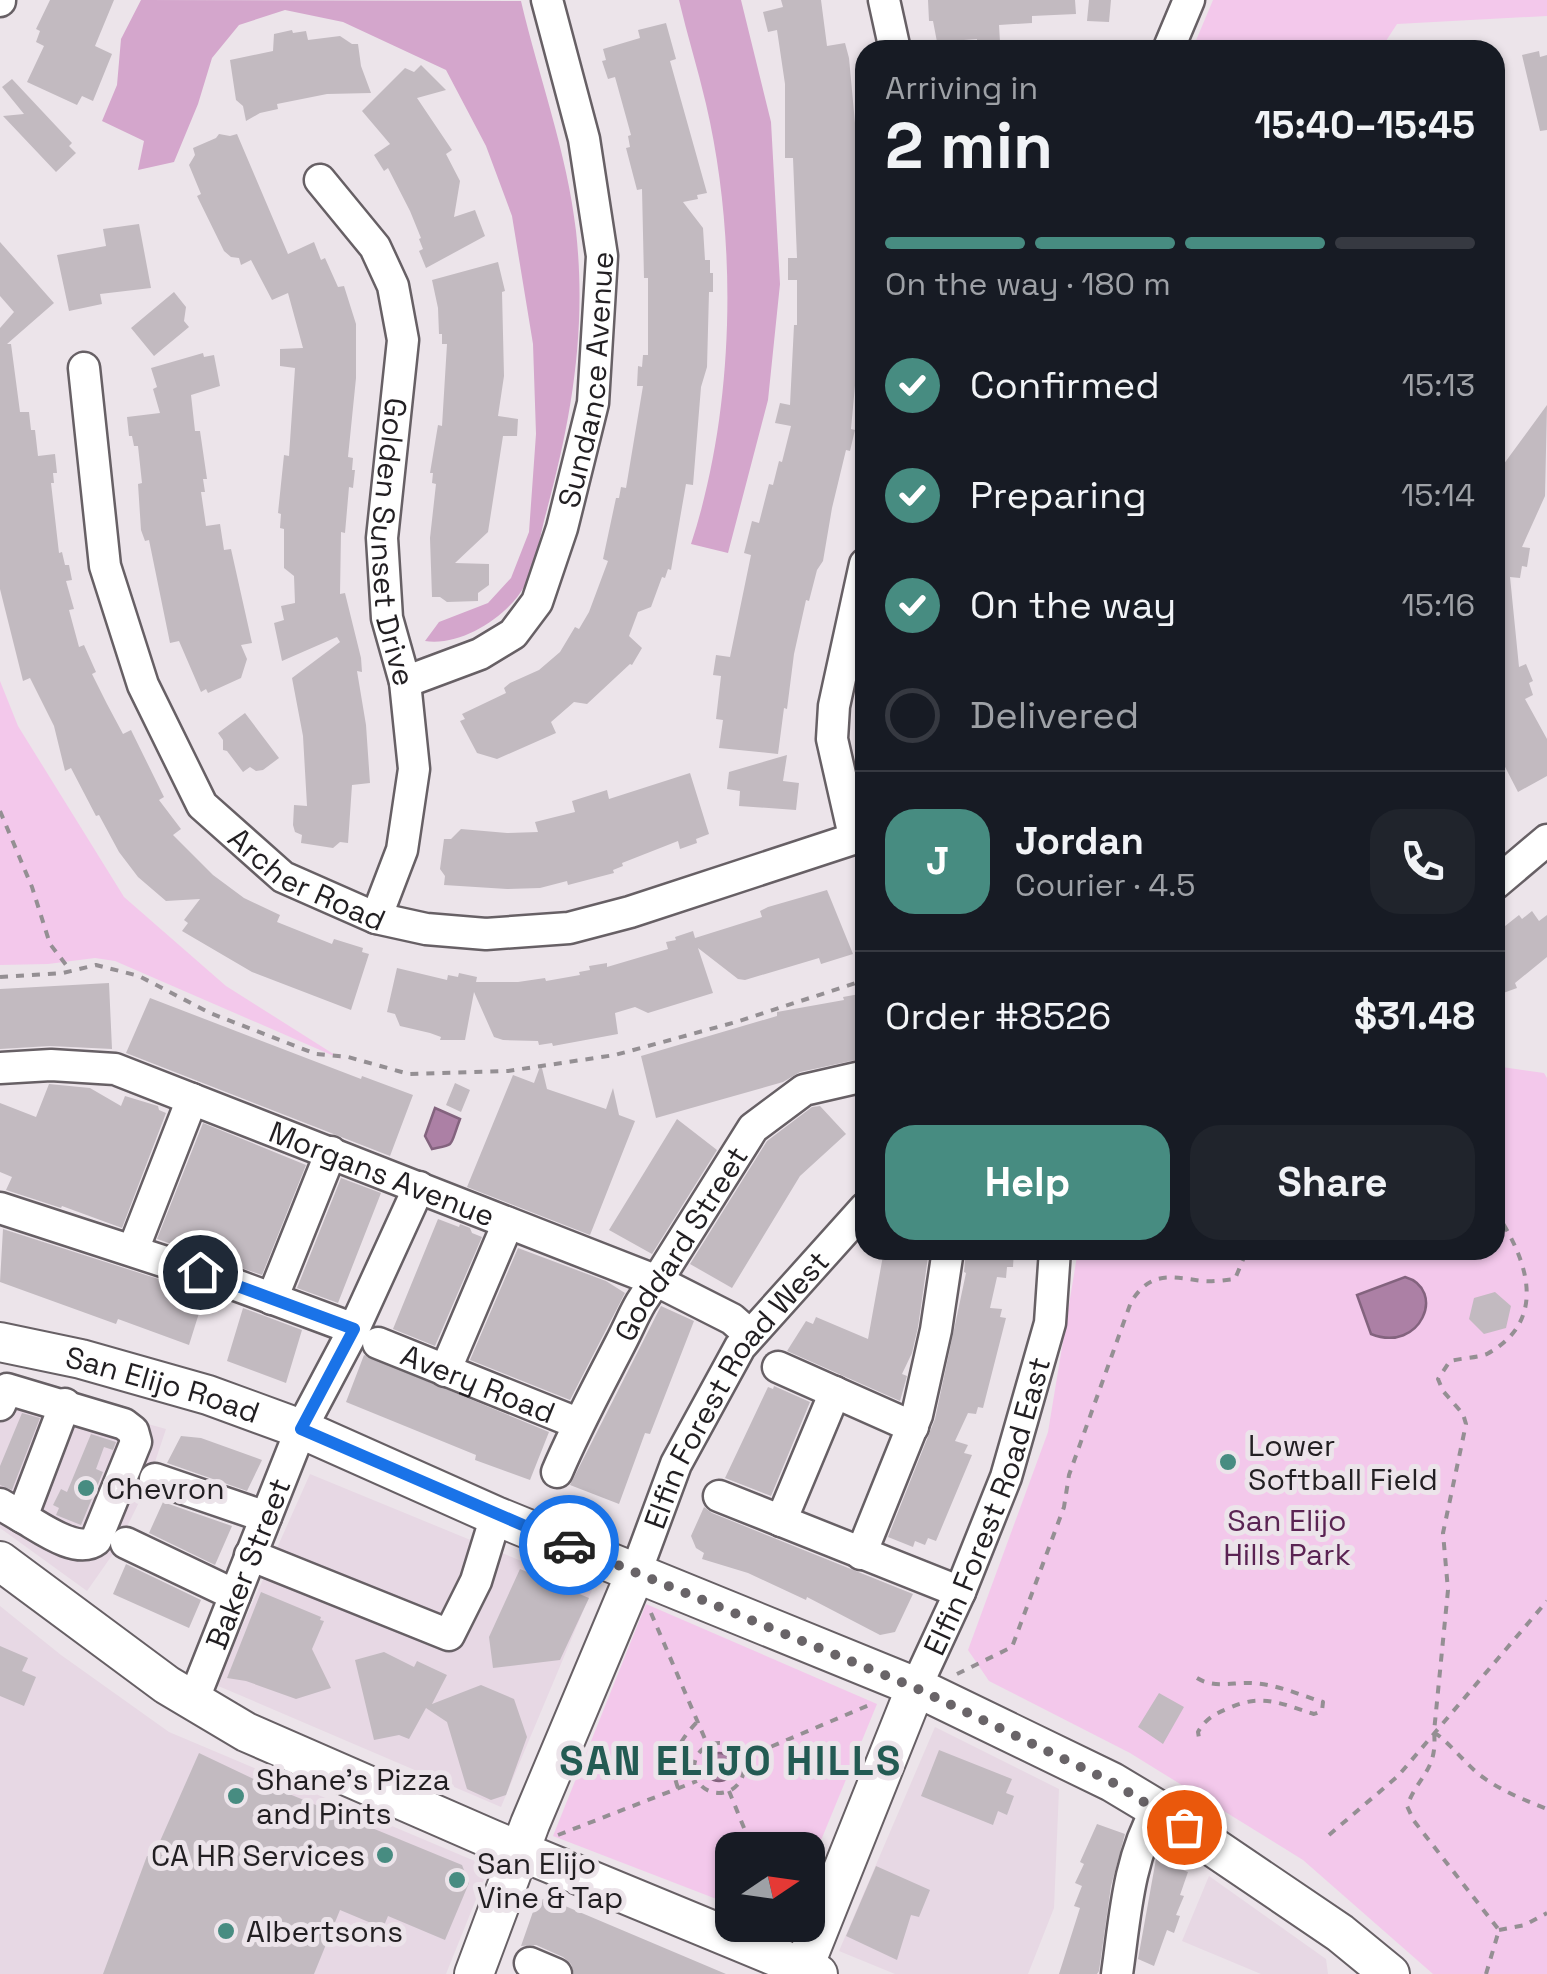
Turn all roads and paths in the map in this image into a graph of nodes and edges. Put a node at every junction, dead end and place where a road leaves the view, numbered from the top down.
1 (546, 0) edge
2 (884, 0) edge
3 (1188, 0) edge
4 (893, 40) edge
5 (1172, 40) edge
6 (320, 180) dead end
7 (84, 368) dead end
8 (855, 640) edge
9 (405, 682) junction
10 (0, 810) edge
11 (855, 819) edge
12 (855, 838) edge
13 (1547, 840) edge
14 (1505, 876) edge
15 (376, 918) junction
16 (71, 971) junction
17 (0, 977) edge
18 (855, 983) edge
19 (0, 1068) edge
20 (855, 1078) edge
21 (192, 1098) junction
22 (330, 1152) junction
23 (419, 1187) junction
24 (0, 1208) edge
25 (855, 1219) edge
26 (508, 1223) junction
27 (1505, 1228) edge
28 (134, 1250) junction
29 (946, 1260) edge
30 (1054, 1260) edge
31 (1242, 1260) edge
32 (1533, 1274) dead end
33 (658, 1281) junction
34 (272, 1299) junction
35 (1521, 1333) dead end
36 (749, 1334) junction
37 (366, 1336) junction
38 (10, 1344) edge
39 (778, 1368) dead end
40 (446, 1370) junction
41 (835, 1392) junction
42 (3, 1397) edge
43 (65, 1404) junction
44 (577, 1423) junction
45 (912, 1427) junction
46 (301, 1429) junction
47 (558, 1472) dead end
48 (155, 1479) dead end
49 (718, 1496) dead end
50 (11, 1510) edge
51 (496, 1516) junction
52 (266, 1517) junction
53 (781, 1522) junction
54 (126, 1543) dead end
55 (250, 1554) junction
56 (861, 1554) junction
57 (0, 1561) edge
58 (642, 1588) junction
59 (960, 1592) junction
60 (234, 1595) junction
61 (1547, 1601) edge
62 (957, 1674) dead end
63 (1197, 1678) dead end
64 (916, 1688) junction
65 (193, 1701) junction
66 (878, 1701) dead end
67 (698, 1722) junction
68 (1434, 1732) junction
69 (1200, 1744) dead end
70 (708, 1746) junction
71 (742, 1759) junction
72 (697, 1780) junction
73 (678, 1788) junction
74 (729, 1791) junction
75 (1157, 1809) junction
76 (1547, 1809) edge
77 (746, 1832) edge
78 (1328, 1835) dead end
79 (554, 1837) dead end
80 (519, 1851) junction
81 (1547, 1913) edge
82 (1499, 1930) junction
83 (807, 1972) edge
84 (474, 1974) edge
85 (1117, 1974) edge
86 (1390, 1974) edge
87 (1486, 1974) edge

1 - 9 street, Sundance Avenue
2 - 4 street
3 - 5 street
6 - 9 street, Golden Sunset Drive
7 - 15 street, Archer Road
8 - 11 street
9 - 15 street, Golden Sunset Drive
10 - 16 path
12 - 15 street, Archer Road
13 - 14 street
16 - 17 path
16 - 18 path
19 - 21 street, Morgans Avenue
20 - 33 street, Goddard Street
21 - 22 street, Morgans Avenue
21 - 28 street
22 - 23 street, Morgans Avenue
22 - 34 street
23 - 26 street, Morgans Avenue
23 - 37 street, Baker Street
24 - 28 street, Avery Road
25 - 36 street, Elfin Forest Road West
26 - 33 street, Morgans Avenue
26 - 40 street
27 - 32 path
28 - 34 street, Avery Road
29 - 45 street
30 - 59 street, Elfin Forest Road East
31 - 62 path
33 - 36 street, Morgans Avenue
33 - 44 street, Goddard Street
34 - 37 street, Avery Road
35 - 68 path
36 - 58 street, Elfin Forest Road West
37 - 40 street, Avery Road
37 - 46 street, Baker Street
38 - 42 street
38 - 46 main road, San Elijo Road
39 - 41 street
40 - 44 street, Avery Road
41 - 45 street
41 - 53 street
42 - 43 street
43 - 50 street
43 - 50 street
44 - 47 street, Goddard Street
45 - 56 street
46 - 51 main road, San Elijo Road
46 - 52 street, Baker Street
48 - 52 street
49 - 53 street
51 - 55 street
51 - 58 main road, San Elijo Road
52 - 55 street, Baker Street
53 - 56 street
54 - 60 street
55 - 60 street, Baker Street
56 - 59 street
57 - 65 main road
58 - 64 main road, San Elijo Road
58 - 67 path
58 - 80 main road, Elfin Forest Road West
59 - 64 street, Elfin Forest Road East
60 - 65 street, Baker Street
61 - 68 path
63 - 69 path
64 - 75 main road, San Elijo Road
64 - 83 main road, Elfin Forest Road East
65 - 80 main road
66 - 71 path
67 - 70 path
67 - 73 path
68 - 76 path
68 - 78 path
68 - 82 path
70 - 71 path
70 - 72 path
71 - 74 path
72 - 73 path
72 - 74 path
73 - 79 path
74 - 77 path
75 - 85 street
75 - 86 main road, San Elijo Road
80 - 83 main road
80 - 84 main road, Elfin Forest Road West
81 - 82 path
82 - 87 path

